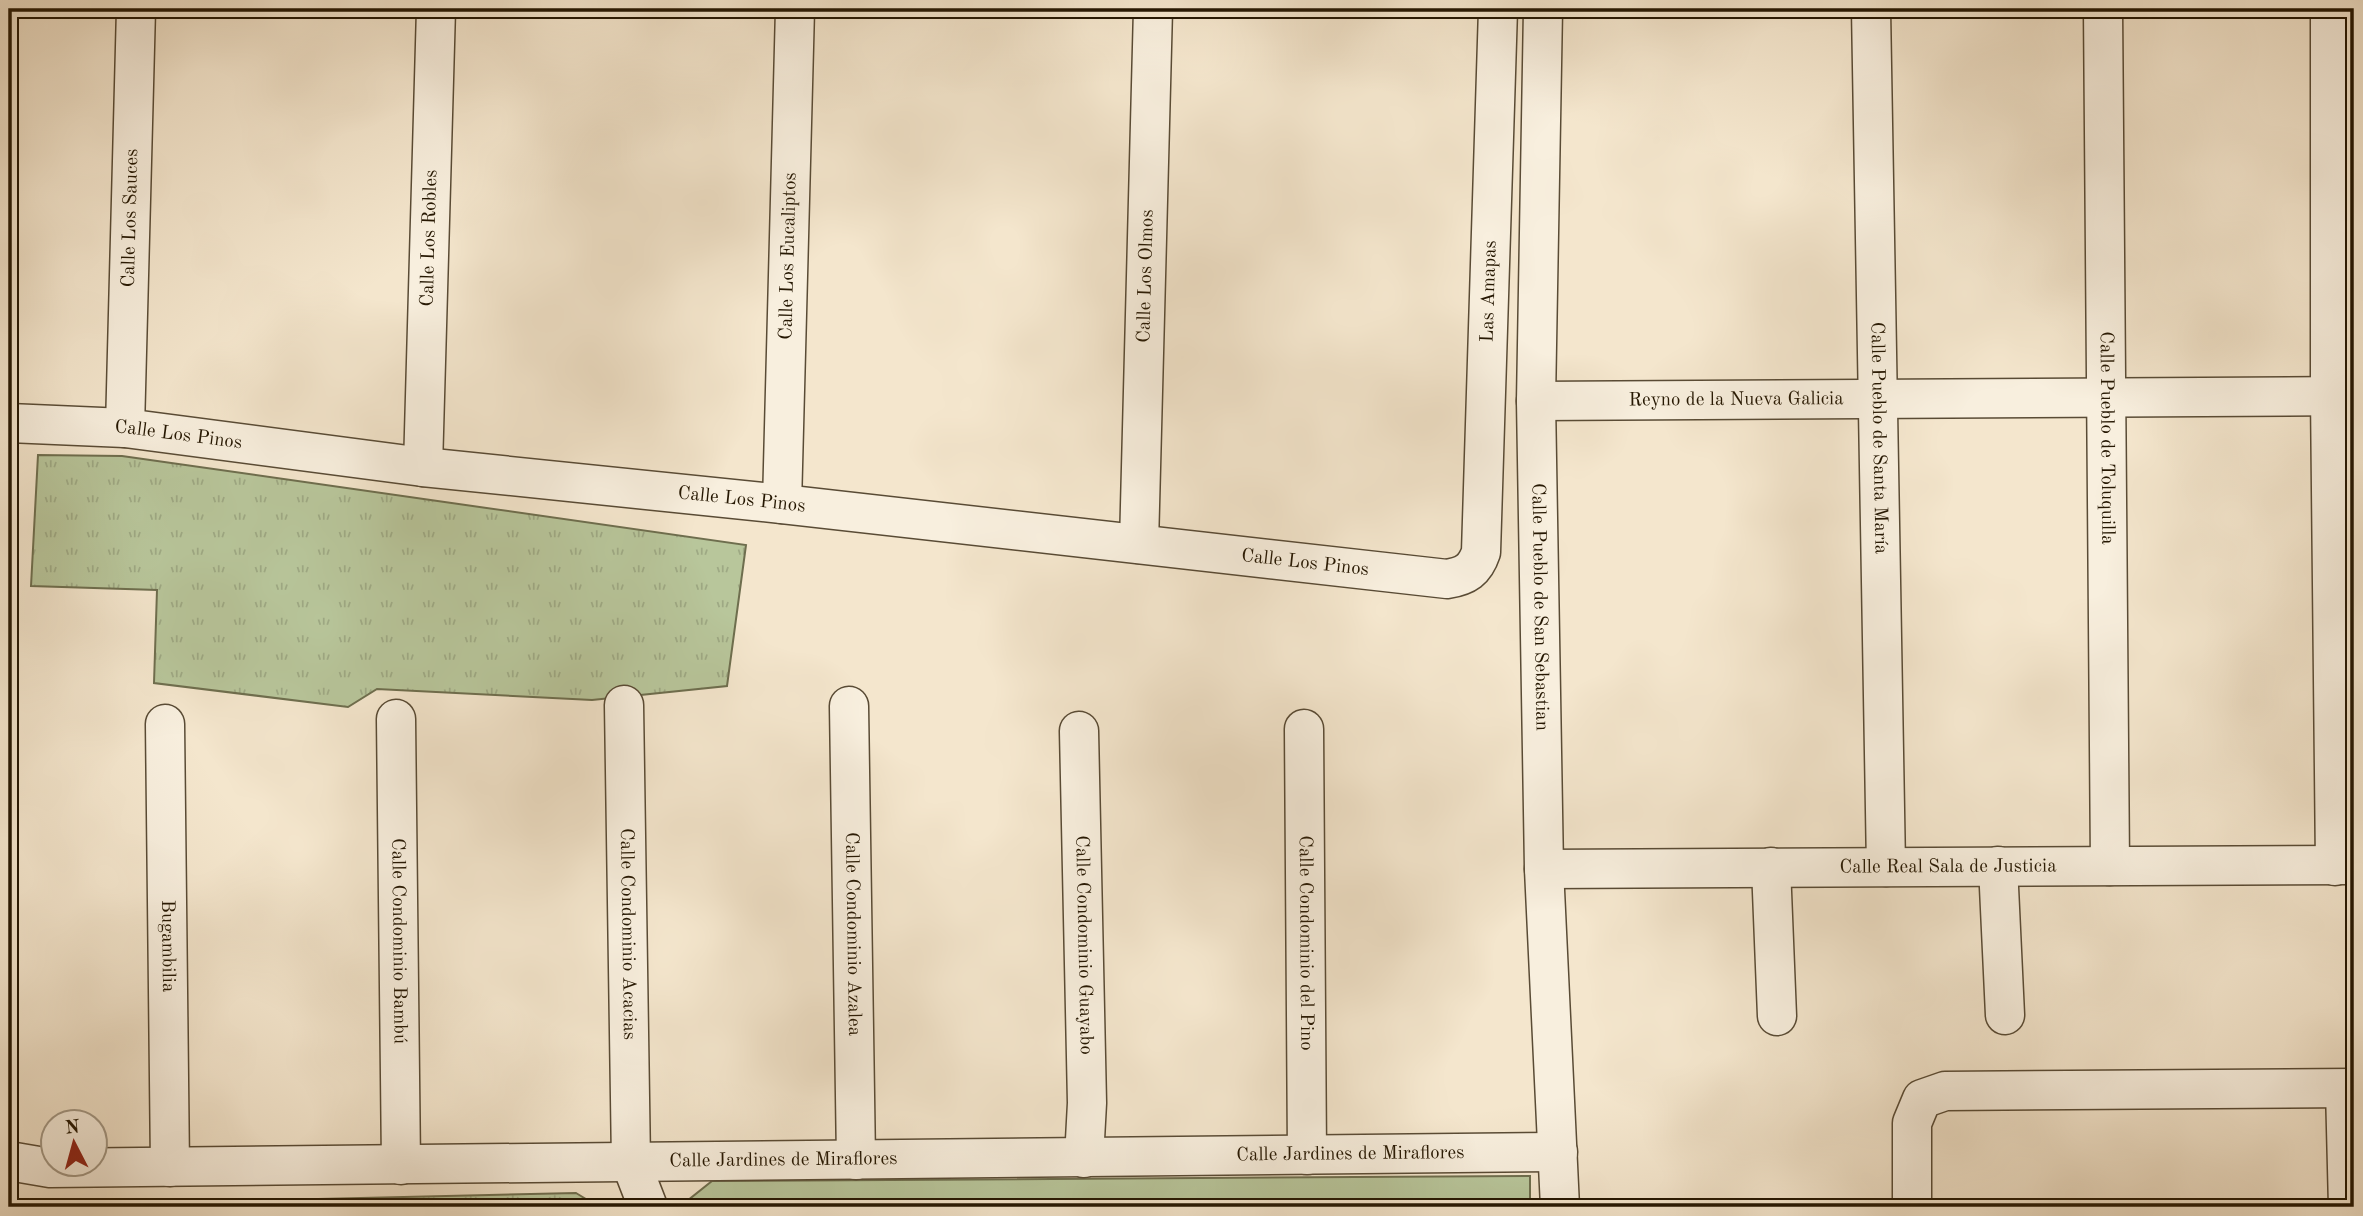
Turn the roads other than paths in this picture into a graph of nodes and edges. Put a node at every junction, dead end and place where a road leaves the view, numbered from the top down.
1 (135, 9) edge
2 (436, 9) edge
3 (795, 9) edge
4 (1153, 9) edge
5 (1498, 9) edge
6 (1544, 9) edge
7 (1871, 9) edge
8 (2103, 9) edge
9 (2330, 9) edge
10 (2342, 395) edge
11 (2106, 397) junction
12 (1878, 398) junction
13 (1536, 401) junction
14 (9, 423) edge
15 (125, 428) junction
16 (424, 467) junction
17 (782, 504) junction
18 (1139, 544) junction
19 (1471, 571) joint
20 (624, 705) dead end
21 (849, 706) dead end
22 (396, 719) dead end
23 (165, 724) dead end
24 (1304, 729) dead end
25 (1079, 731) dead end
26 (1998, 866) junction
27 (2110, 866) junction
28 (2345, 866) edge
29 (1771, 867) junction
30 (1886, 867) junction
31 (1544, 869) junction
32 (2004, 1015) dead end
33 (1777, 1016) dead end
34 (2350, 1088) edge
35 (1558, 1152) junction
36 (1307, 1155) junction
37 (1084, 1158) junction
38 (856, 1160) junction
39 (9, 1161) edge
40 (631, 1163) junction
41 (401, 1165) junction
42 (170, 1167) junction
43 (648, 1207) edge
44 (1560, 1207) edge
45 (1912, 1207) edge
46 (2348, 1207) edge

1 - 15 street, Calle Los Sauces
2 - 16 street, Calle Los Robles
3 - 17 street, Calle Los Eucaliptos
4 - 18 street, Calle Los Olmos
5 - 19 street, Las Amapas
6 - 13 street, Calle Pueblo de San Sebastian
7 - 12 street, Calle Pueblo de Santa María
8 - 11 street, Calle Pueblo de Toluquilla
9 - 10 street
10 - 11 street, Reyno de la Nueva Galicia
10 - 28 street
11 - 12 street, Reyno de la Nueva Galicia
11 - 27 street, Calle Pueblo de Toluquilla
12 - 13 street, Reyno de la Nueva Galicia
12 - 30 street, Calle Pueblo de Santa María
13 - 31 street, Calle Pueblo de San Sebastian
14 - 15 street, Calle Los Pinos
15 - 16 street, Calle Los Pinos
16 - 17 street, Calle Los Pinos
17 - 18 street, Calle Los Pinos
18 - 19 street, Calle Los Pinos
20 - 40 street, Calle Condominio Acacias
21 - 38 street, Calle Condominio Azalea
22 - 41 street, Calle Condominio Bambú
23 - 42 street, Bugambilia
24 - 36 street, Calle Condominio del Pino
25 - 37 street, Calle Condominio Guayabo
26 - 27 street, Calle Real Sala de Justicia
26 - 30 street, Calle Real Sala de Justicia
26 - 32 street
27 - 28 street, Calle Real Sala de Justicia
29 - 30 street, Calle Real Sala de Justicia
29 - 31 street, Calle Real Sala de Justicia
29 - 33 street
31 - 35 street, Calle Pueblo de San Sebastian
34 - 45 street
34 - 46 street
35 - 36 street, Calle Jardines de Miraflores
35 - 44 street, Calle Pueblo de San Sebastian
36 - 37 street, Calle Jardines de Miraflores
37 - 38 street, Calle Jardines de Miraflores
38 - 40 street, Calle Jardines de Miraflores
39 - 42 street, Calle Jardines de Miraflores
40 - 41 street, Calle Jardines de Miraflores
40 - 43 street
41 - 42 street, Calle Jardines de Miraflores

